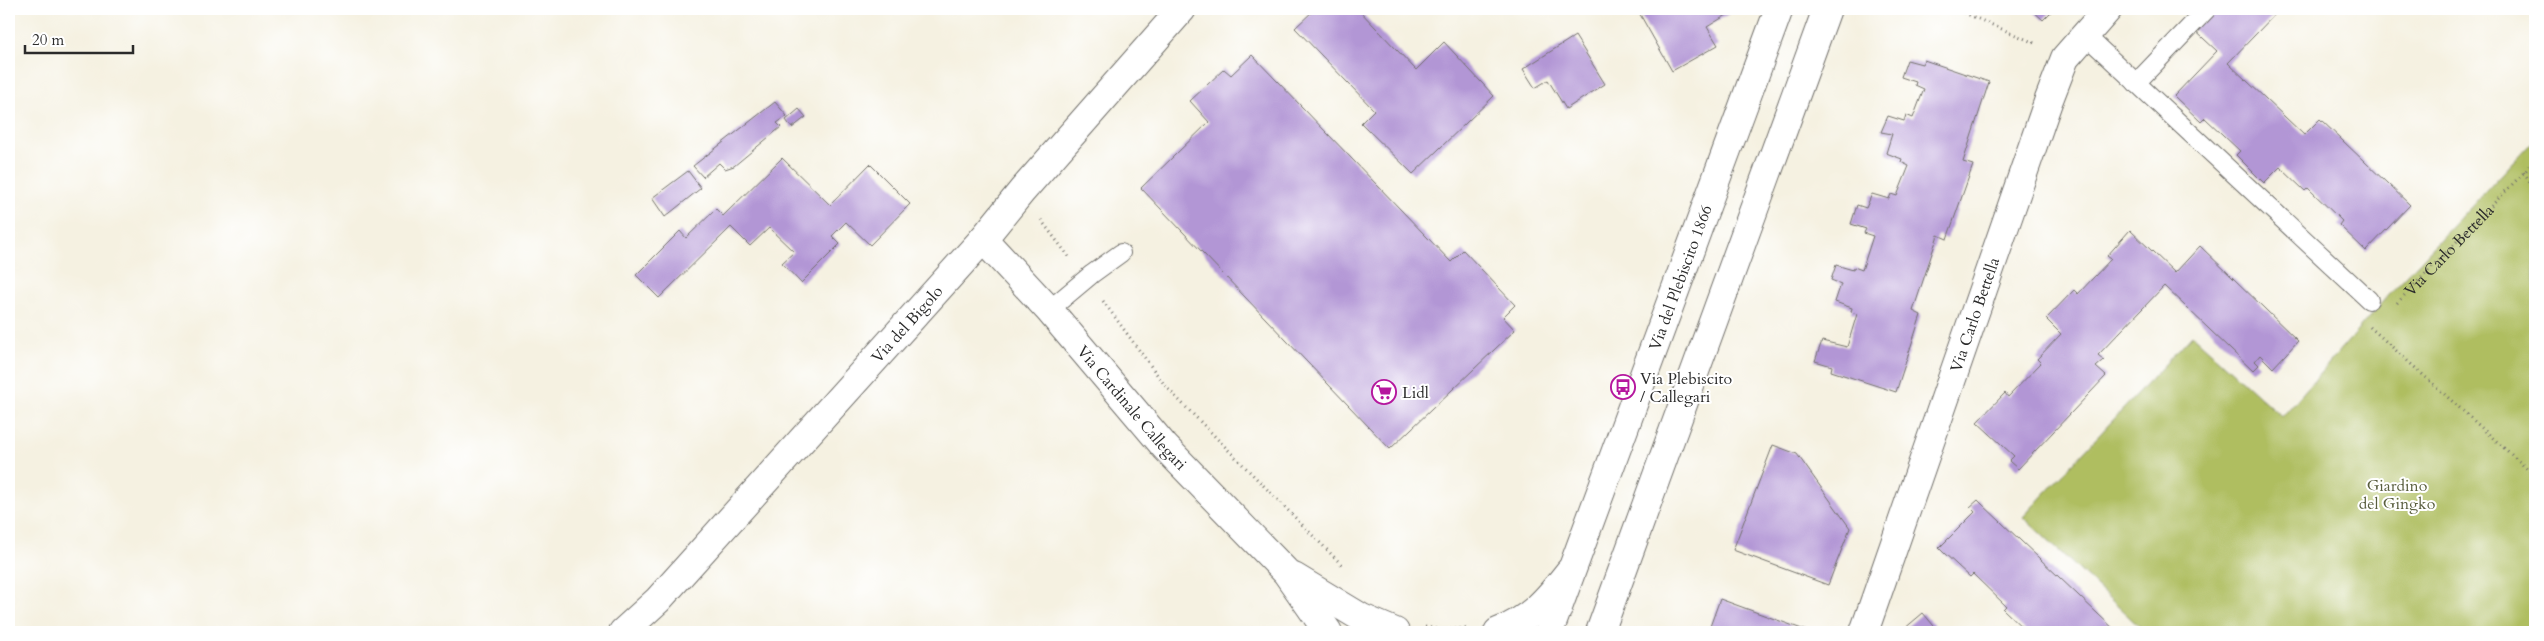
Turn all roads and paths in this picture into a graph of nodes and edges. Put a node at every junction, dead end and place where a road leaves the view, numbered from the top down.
1 (1182, 9) edge
2 (1779, 9) edge
3 (1827, 9) edge
4 (1955, 9) edge
5 (2108, 9) edge
6 (2206, 9) edge
7 (2084, 34) junction
8 (2065, 58) junction
9 (2136, 84) junction
10 (2535, 160) edge
11 (2524, 172) junction
12 (2535, 190) edge
13 (983, 239) junction
14 (1122, 254) dead end
15 (1102, 300) dead end
16 (2369, 300) dead end
17 (2392, 307) dead end
18 (1049, 310) junction
19 (2378, 321) dead end
20 (2372, 328) dead end
21 (1572, 569) junction
22 (1348, 571) dead end
23 (1286, 572) junction
24 (2535, 622) edge
25 (1369, 625) edge
26 (1472, 626) dead end
27 (1407, 629) edge
28 (624, 632) edge
29 (1328, 632) edge
30 (1498, 632) edge
31 (1549, 632) edge
32 (1600, 632) edge
33 (1864, 632) edge
34 (2525, 632) edge

1 - 13 street, Via del Bigolo
2 - 21 street, Via del Plebiscito 1866
3 - 32 street
4 - 8 path
5 - 7 street, Via Carlo Bettella
6 - 9 lane
7 - 8 street, Via Carlo Bettella
7 - 9 lane
8 - 33 street, Via Carlo Bettella
9 - 16 lane
10 - 11 path, Via Carlo Bettella
11 - 12 path
11 - 17 path, Via Carlo Bettella
13 - 18 street, Via Cardinale Callegari
13 - 28 street, Via del Bigolo
14 - 18 lane
15 - 22 path
18 - 23 street, Via Cardinale Callegari
19 - 20 path
21 - 30 street
21 - 31 street, Via del Plebiscito 1866
23 - 25 street, Via Cardinale Callegari
23 - 29 street, Via Cardinale Callegari
24 - 34 path
25 - 27 street, Via Cardinale Callegari
26 - 27 path

